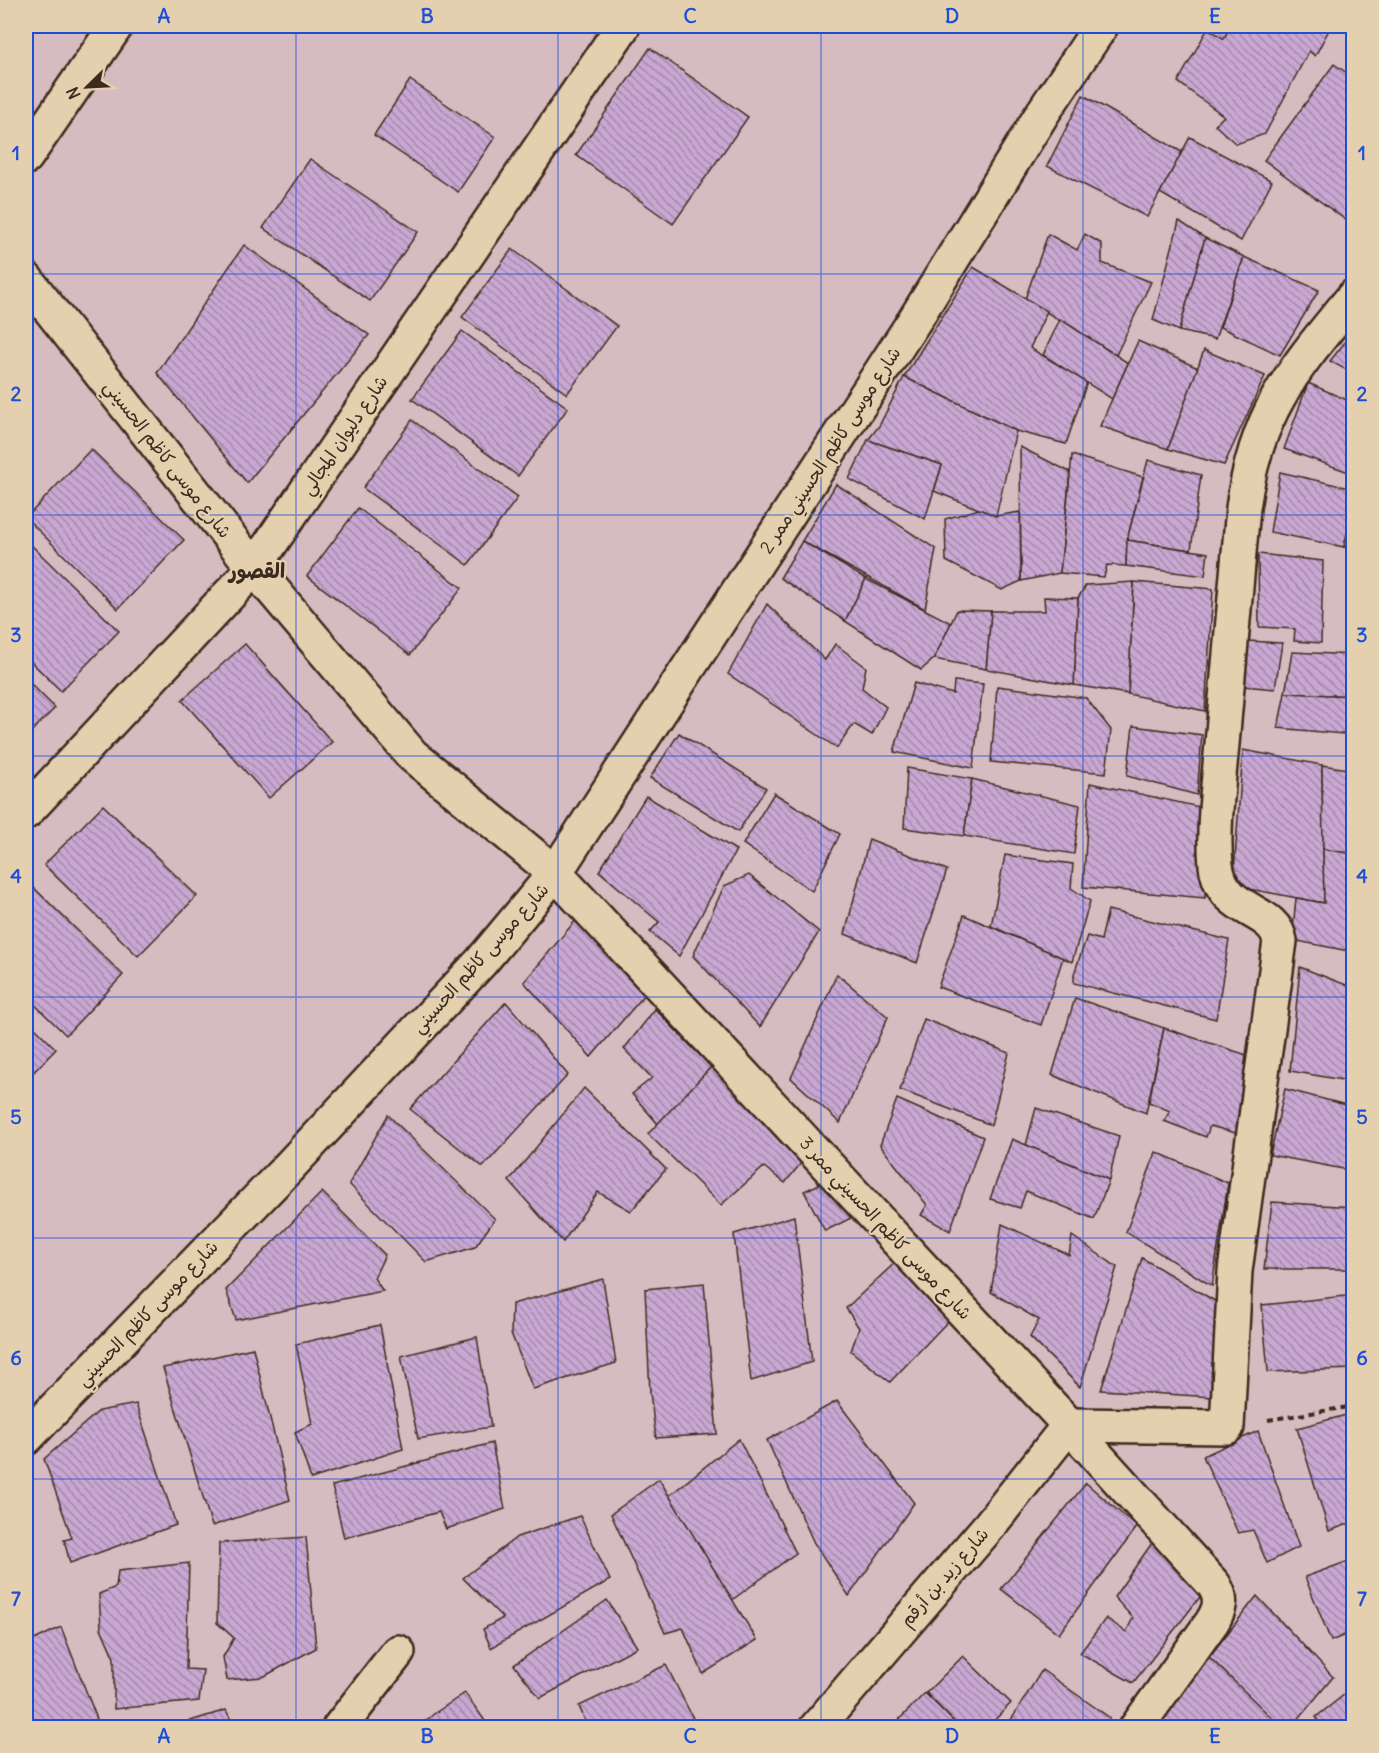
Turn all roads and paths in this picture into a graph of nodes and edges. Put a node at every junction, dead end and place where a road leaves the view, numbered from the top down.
1 (116, 26) edge
2 (623, 26) edge
3 (1101, 26) edge
4 (26, 157) edge
5 (26, 279) edge
6 (1353, 296) edge
7 (254, 568) junction
8 (26, 812) edge
9 (555, 873) junction
10 (1353, 1406) edge
11 (1069, 1425) junction
12 (1227, 1427) junction
13 (26, 1438) edge
14 (398, 1652) dead end
15 (339, 1728) edge
16 (816, 1728) edge
17 (1136, 1728) edge

1 - 4 street
2 - 7 street, شارع دليوان المجالي
3 - 9 street, شارع موسى كاظم الحسيني ممر 2
5 - 7 street, شارع موسى كاظم الحسيني
6 - 12 street
7 - 8 street, شارع دليوان المجالي
7 - 9 street, شارع موسى كاظم الحسيني
9 - 11 street, شارع موسى كاظم الحسيني ممر 3
9 - 13 street, شارع موسى كاظم الحسيني
10 - 12 path
11 - 12 street
11 - 16 street, شارع زيد بن أرقم
11 - 17 street, شارع موسى كاظم الحسيني ممر 3
14 - 15 street

